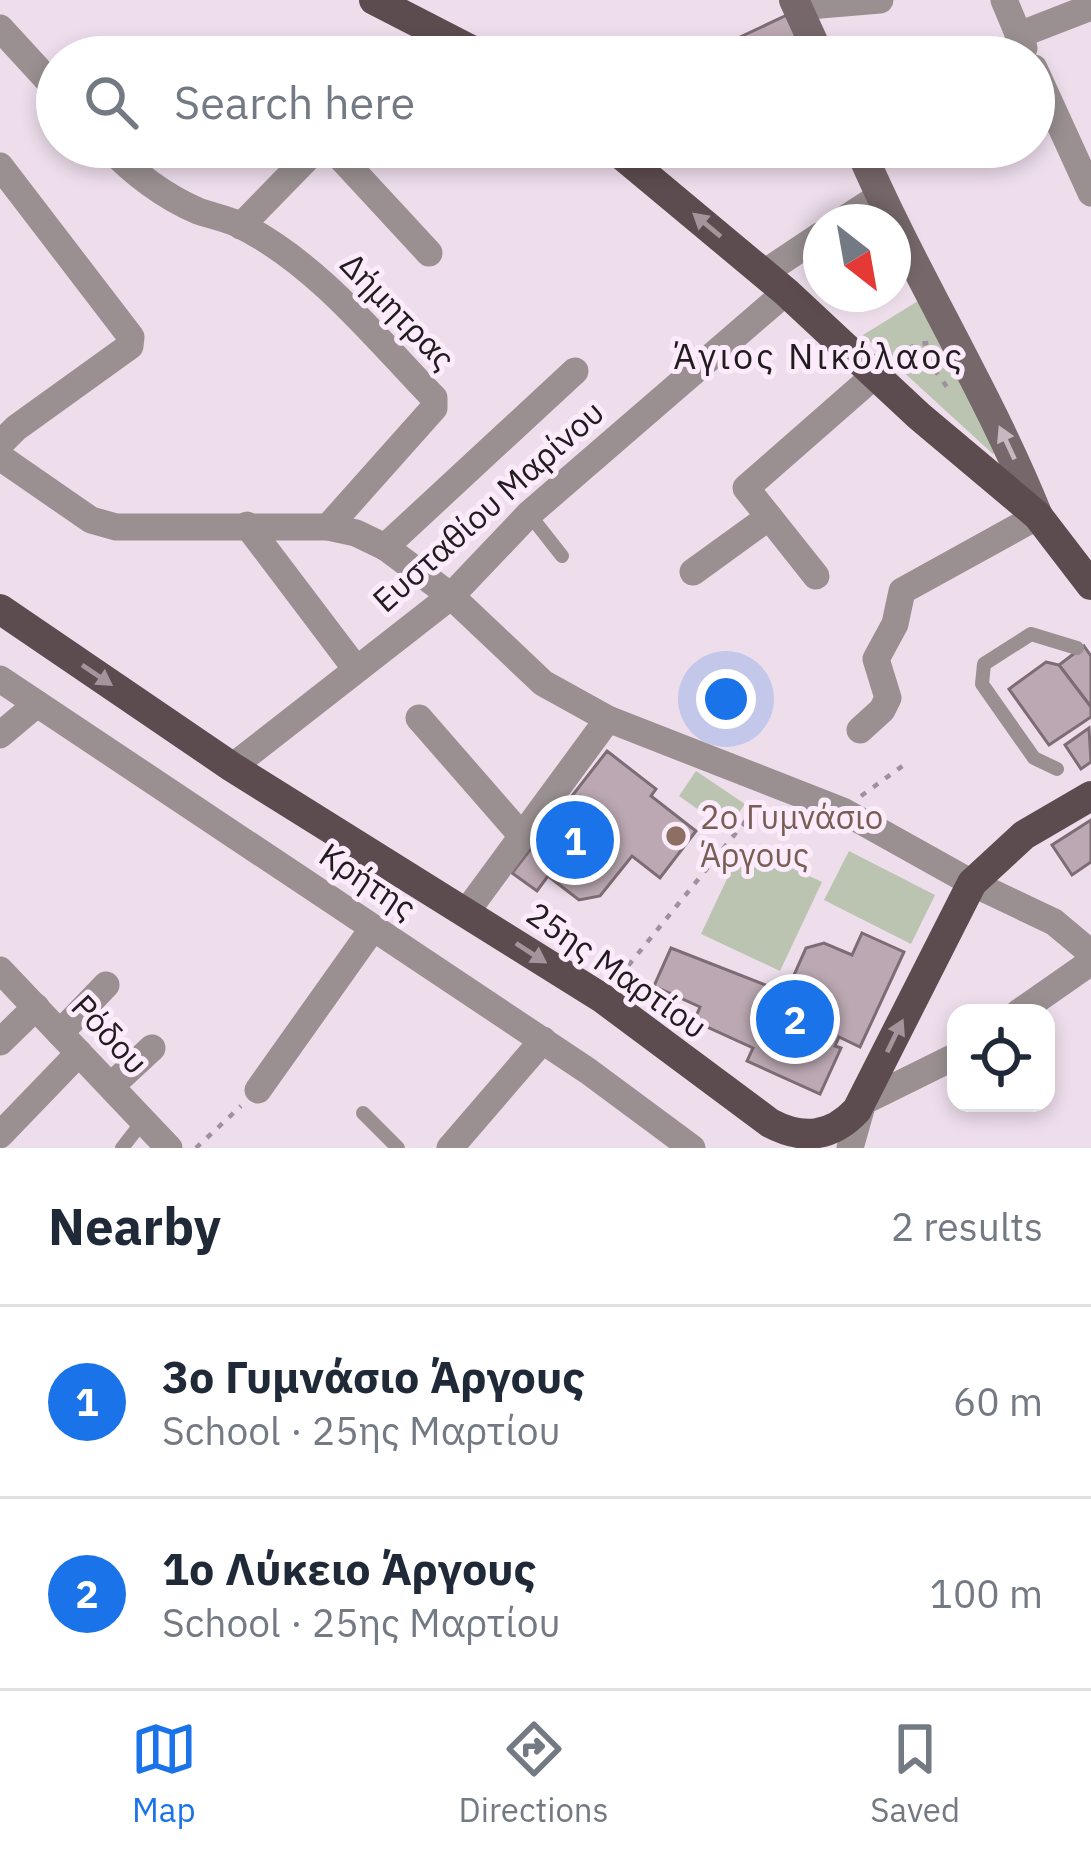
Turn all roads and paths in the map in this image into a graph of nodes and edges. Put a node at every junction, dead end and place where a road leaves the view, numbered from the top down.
1 (374, 0) edge
2 (880, 0) edge
3 (1004, 0) edge
4 (796, 3) edge
5 (1091, 7) edge
6 (0, 28) edge
7 (435, 32) junction
8 (431, 36) edge
9 (443, 36) edge
10 (811, 36) edge
11 (1019, 36) edge
12 (1049, 36) edge
13 (36, 67) edge
14 (1055, 115) edge
15 (0, 166) edge
16 (129, 168) edge
17 (298, 168) edge
18 (350, 168) edge
19 (637, 168) edge
20 (868, 168) edge
21 (1091, 194) edge
22 (880, 196) junction
23 (868, 204) edge
24 (242, 226) junction
25 (803, 253) edge
26 (429, 254) dead end
27 (775, 282) junction
28 (950, 332) junction
29 (908, 351) junction
30 (929, 362) dead end
31 (575, 371) dead end
32 (874, 375) junction
33 (0, 444) edge
34 (0, 457) edge
35 (529, 514) junction
36 (1038, 516) junction
37 (769, 517) junction
38 (247, 525) junction
39 (328, 527) junction
40 (385, 547) junction
41 (562, 556) dead end
42 (693, 572) dead end
43 (816, 576) dead end
44 (1091, 585) edge
45 (451, 596) junction
46 (0, 609) edge
47 (1077, 648) dead end
48 (356, 669) junction
49 (0, 679) edge
50 (37, 704) junction
51 (419, 718) dead end
52 (608, 719) junction
53 (860, 730) dead end
54 (0, 735) edge
55 (908, 762) dead end
56 (232, 767) junction
57 (1057, 769) dead end
58 (764, 779) junction
59 (1091, 796) edge
60 (843, 811) junction
61 (522, 836) junction
62 (971, 884) junction
63 (467, 911) junction
64 (373, 928) junction
65 (1091, 953) edge
66 (1091, 962) edge
67 (0, 970) edge
68 (106, 985) dead end
69 (602, 998) junction
70 (1031, 1004) edge
71 (36, 1007) junction
72 (543, 1040) junction
73 (0, 1042) edge
74 (69, 1043) junction
75 (152, 1048) dead end
76 (947, 1060) edge
77 (111, 1086) junction
78 (258, 1090) joint
79 (863, 1102) junction
80 (363, 1113) dead end
81 (143, 1120) junction
82 (770, 1123) junction
83 (0, 1135) edge
84 (685, 1146) edge
85 (122, 1148) edge
86 (169, 1148) edge
87 (196, 1148) edge
88 (398, 1148) edge
89 (450, 1148) edge
90 (796, 1148) edge
91 (850, 1148) edge

1 - 7 main road
2 - 4 street
3 - 11 street
4 - 10 main road
5 - 12 street
6 - 13 street
7 - 8 street
7 - 9 main road
14 - 21 street
15 - 33 street
16 - 24 street, Δήμητρας
17 - 24 street
18 - 26 street
27 -> 19 main road
20 - 22 main road
22 - 23 street
22 - 28 main road
24 - 39 street, Δήμητρας
25 - 27 street, Ευσταθίου Μαρίνου
27 - 32 main road
27 - 35 street, Ευσταθίου Μαρίνου
28 - 29 path
36 -> 28 main road
29 - 30 path
29 - 32 path
31 - 40 street
32 - 36 main road
32 - 37 street
34 - 38 street
35 - 41 lane
35 - 45 street, Ευσταθίου Μαρίνου
36 - 44 main road
36 - 53 street
37 - 42 street
37 - 43 street
38 - 39 street
38 - 48 street
39 - 40 street
40 - 45 street
45 - 48 street, Ευσταθίου Μαρίνου
45 - 52 street
46 -> 56 main road, 25ης Μαρτίου
47 - 57 lane
48 - 56 street, Ευσταθίου Μαρίνου
49 - 50 street, Κρήτης
50 - 54 street
50 - 64 street, Κρήτης
51 - 61 street
52 - 58 street
52 - 61 street
55 - 60 path
56 - 63 main road, 25ης Μαρτίου
58 - 60 street
58 - 69 path
59 - 62 main road, 25ης Μαρτίου
60 - 62 street
61 - 63 street
62 - 65 street
79 -> 62 main road, 25ης Μαρτίου
63 -> 69 main road, 25ης Μαρτίου
64 - 72 street, Κρήτης
64 - 78 street
66 - 70 street
67 - 71 street, Ρόδου
68 - 74 street
69 - 82 main road, 25ης Μαρτίου
71 - 73 street
71 - 74 street, Ρόδου
72 - 84 street, Κρήτης
72 - 89 street
74 - 77 street, Ρόδου
74 - 83 street
75 - 77 street
76 - 79 street
77 - 81 street, Ρόδου
78 - 87 path
79 - 82 main road, 25ης Μαρτίου
79 - 91 street
80 - 88 lane
81 - 85 lane
81 - 86 street, Ρόδου
82 - 90 street

